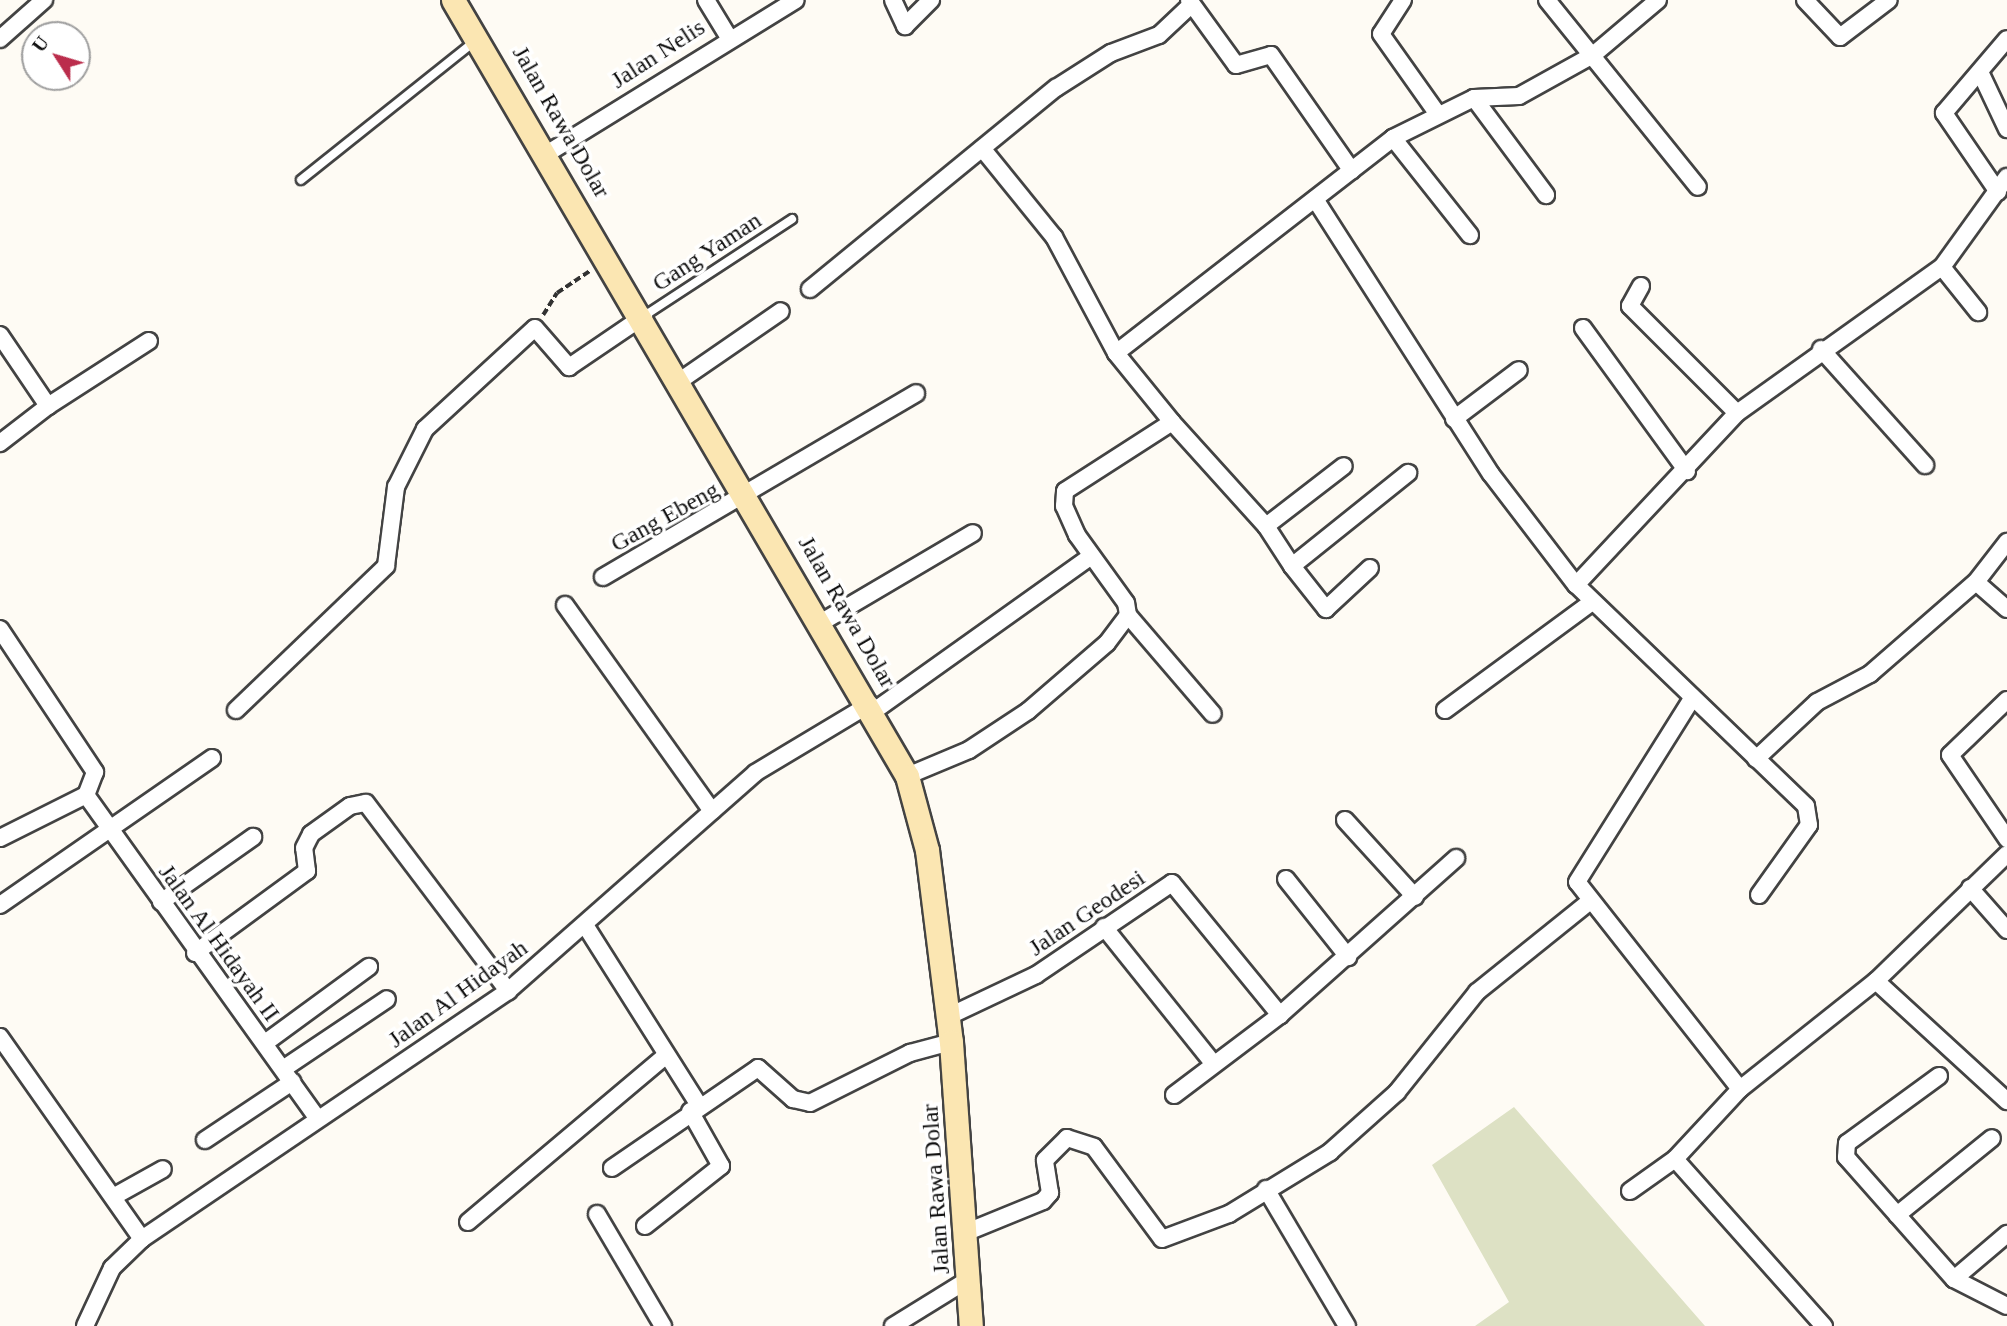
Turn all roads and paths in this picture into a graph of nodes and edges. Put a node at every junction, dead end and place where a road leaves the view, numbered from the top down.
1 (44, 0) edge
2 (453, 0) edge
3 (706, 0) edge
4 (796, 0) edge
5 (892, 0) edge
6 (931, 0) edge
7 (1404, 0) edge
8 (1547, 0) edge
9 (1658, 0) edge
10 (1805, 0) edge
11 (1889, 0) edge
12 (1191, 2) edge
13 (728, 36) junction
14 (481, 37) junction
15 (0, 39) edge
16 (2007, 39) edge
17 (1593, 55) junction
18 (1981, 74) junction
19 (1474, 98) junction
20 (1437, 113) junction
21 (2007, 129) edge
22 (1393, 138) junction
23 (982, 148) junction
24 (548, 153) junction
25 (1352, 170) junction
26 (2007, 177) edge
27 (301, 180) dead end
28 (1698, 187) dead end
29 (1998, 192) junction
30 (1546, 195) dead end
31 (1315, 199) junction
32 (792, 219) dead end
33 (1470, 235) dead end
34 (598, 266) dead end
35 (1942, 267) junction
36 (1641, 286) dead end
37 (810, 289) dead end
38 (780, 311) dead end
39 (1978, 312) dead end
40 (644, 316) junction
41 (535, 328) junction
42 (1583, 328) dead end
43 (0, 335) edge
44 (149, 341) dead end
45 (1821, 349) junction
46 (1116, 353) junction
47 (1519, 370) dead end
48 (681, 380) junction
49 (916, 393) dead end
50 (48, 406) junction
51 (1737, 413) junction
52 (1454, 419) junction
53 (1172, 422) junction
54 (0, 443) edge
55 (1926, 465) dead end
56 (1344, 466) dead end
57 (1687, 471) junction
58 (1408, 473) dead end
59 (749, 496) junction
60 (1266, 526) junction
61 (974, 533) dead end
62 (2007, 542) edge
63 (1091, 556) junction
64 (1292, 566) junction
65 (1370, 568) dead end
66 (603, 577) dead end
67 (1976, 582) junction
68 (1576, 585) junction
69 (1592, 603) junction
70 (565, 605) dead end
71 (2007, 608) edge
72 (1128, 615) junction
73 (822, 622) junction
74 (0, 629) edge
75 (1692, 699) junction
76 (2007, 700) edge
77 (872, 708) junction
78 (236, 710) dead end
79 (1445, 710) dead end
80 (1213, 714) dead end
81 (212, 758) dead end
82 (1756, 759) junction
83 (907, 776) junction
84 (86, 794) junction
85 (712, 811) junction
86 (1345, 820) dead end
87 (107, 831) junction
88 (253, 837) dead end
89 (0, 838) edge
90 (2007, 839) edge
91 (2007, 854) edge
92 (1456, 858) dead end
93 (1286, 879) dead end
94 (1970, 888) junction
95 (1759, 895) dead end
96 (1415, 897) junction
97 (161, 902) junction
98 (1589, 902) junction
99 (0, 905) edge
100 (585, 925) junction
101 (1104, 927) junction
102 (2007, 930) edge
103 (195, 953) junction
104 (1348, 957) junction
105 (369, 967) dead end
106 (1876, 981) junction
107 (508, 991) junction
108 (387, 999) dead end
109 (1280, 1015) junction
110 (947, 1017) junction
111 (0, 1037) edge
112 (951, 1042) junction
113 (265, 1043) junction
114 (665, 1056) junction
115 (1212, 1062) junction
116 (287, 1075) junction
117 (1939, 1076) dead end
118 (1740, 1090) junction
119 (1174, 1095) dead end
120 (2007, 1101) edge
121 (694, 1108) junction
122 (317, 1118) junction
123 (1992, 1138) dead end
124 (205, 1140) dead end
125 (1675, 1159) junction
126 (612, 1168) dead end
127 (163, 1169) dead end
128 (1266, 1189) junction
129 (1630, 1191) dead end
130 (113, 1197) junction
131 (597, 1214) dead end
132 (1897, 1214) junction
133 (468, 1222) dead end
134 (645, 1226) dead end
135 (967, 1232) junction
136 (2007, 1234) edge
137 (142, 1239) junction
138 (969, 1279) junction
139 (1954, 1279) junction
140 (2007, 1306) edge
141 (85, 1326) edge
142 (662, 1326) edge
143 (893, 1326) edge
144 (971, 1326) edge
145 (1347, 1326) edge
146 (1824, 1326) edge

1 - 15 street
2 - 14 street, Jalan Rawa Dolar
3 - 13 street
4 - 13 street, Jalan Nelis
5 - 6 street
7 - 20 street
8 - 17 street
9 - 17 street
10 - 11 street
12 - 23 street
12 - 25 street
13 - 24 street, Jalan Nelis
14 - 24 street, Jalan Rawa Dolar
14 - 27 lane
16 - 18 street
17 - 19 street
17 - 28 street
18 - 21 street
18 - 29 street
19 - 20 street
19 - 30 street
20 - 22 street
22 - 25 street
22 - 33 street
23 - 37 street
23 - 46 street
24 - 40 street, Jalan Rawa Dolar
25 - 31 street
26 - 29 street
29 - 35 street
31 - 46 street
31 - 52 street
32 - 40 lane, Gang Yaman
34 - 41 path
35 - 39 street
35 - 45 street
36 - 51 street
38 - 48 street
40 - 41 street
40 - 48 street, Jalan Rawa Dolar
41 - 78 street
42 - 57 street
43 - 50 street
44 - 50 street
45 - 51 street
45 - 55 street
46 - 53 street
47 - 52 street
48 - 59 street, Jalan Rawa Dolar
49 - 59 street, Gang Ebeng
50 - 54 street
51 - 57 street
52 - 68 street
53 - 60 street
53 - 63 street
56 - 60 street
57 - 68 street
58 - 64 street
59 - 66 street, Gang Ebeng
59 - 73 street, Jalan Rawa Dolar
60 - 64 street
61 - 73 street
62 - 67 street
63 - 72 street
63 - 77 street, Jalan Al Hidayah
64 - 65 street
67 - 71 street
67 - 82 street
68 - 69 street
69 - 75 street
69 - 79 street
70 - 85 street
72 - 80 street
72 - 83 street
73 - 77 street, Jalan Rawa Dolar
74 - 84 street
75 - 82 street
75 - 98 street
76 - 90 street
77 - 83 street, Jalan Rawa Dolar
77 - 85 street, Jalan Al Hidayah
81 - 87 street
82 - 95 street
83 - 110 street, Jalan Rawa Dolar
84 - 87 street, Jalan Al Hidayah II
84 - 89 street
85 - 100 street, Jalan Al Hidayah
86 - 96 street
87 - 97 street, Jalan Al Hidayah II
87 - 99 street
88 - 97 street
91 - 94 street
92 - 96 street
93 - 104 street
94 - 102 street
94 - 106 street
96 - 104 street
97 - 103 street, Jalan Al Hidayah II
98 - 118 street
98 - 128 street
100 - 107 street, Jalan Al Hidayah
100 - 114 street
101 - 109 street, Jalan Geodesi
101 - 110 street, Jalan Geodesi
101 - 115 street
103 - 107 street
103 - 113 street, Jalan Al Hidayah II
104 - 109 street
105 - 113 street
106 - 118 street
106 - 120 street
107 - 122 street, Jalan Al Hidayah
108 - 116 street
109 - 115 street
110 - 112 street, Jalan Rawa Dolar
111 - 130 street
112 - 121 street
112 - 135 street, Jalan Rawa Dolar
113 - 116 street, Jalan Al Hidayah II
114 - 121 street
114 - 133 street
115 - 119 street
116 - 122 street, Jalan Al Hidayah II
116 - 124 street
117 - 132 street
118 - 125 street
121 - 126 street
121 - 134 street
122 - 137 street, Jalan Al Hidayah
123 - 132 street
125 - 129 street
125 - 146 street
127 - 130 street
128 - 135 street
128 - 145 street
130 - 137 street
131 - 142 street
132 - 139 street
135 - 138 street, Jalan Rawa Dolar
136 - 139 street
137 - 141 street, Jalan Al Hidayah
138 - 143 street
138 - 144 street, Jalan Rawa Dolar
139 - 140 street

